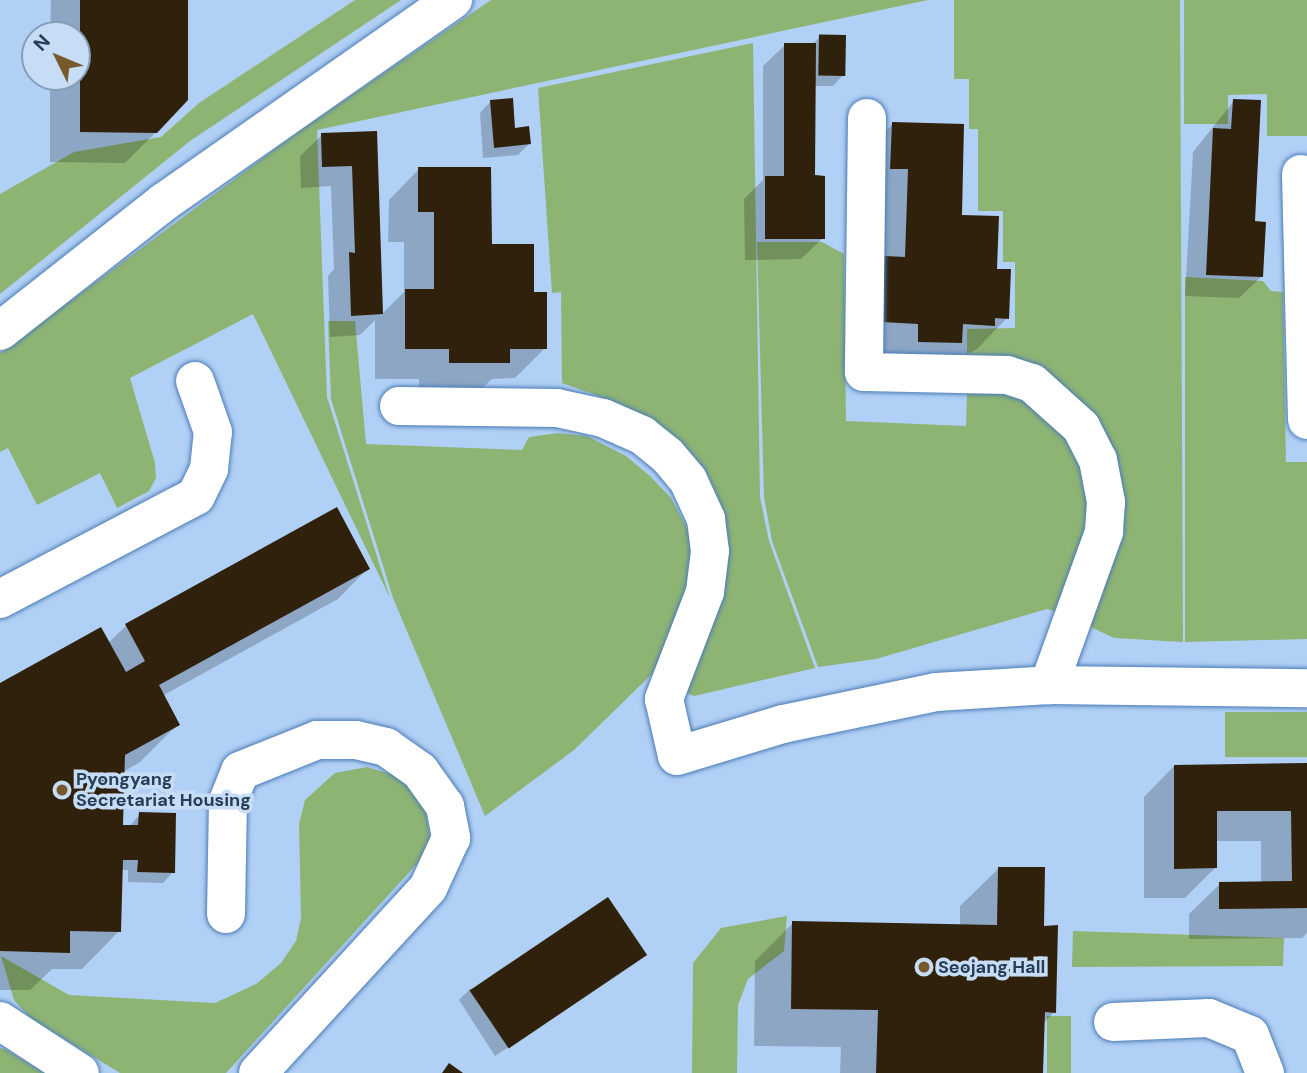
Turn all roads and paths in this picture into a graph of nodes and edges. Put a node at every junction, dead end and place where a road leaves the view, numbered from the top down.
1 (453, 0) edge
2 (867, 118) dead end
3 (1301, 174) dead end
4 (0, 331) edge
5 (195, 381) dead end
6 (399, 406) dead end
7 (1307, 420) edge
8 (0, 599) edge
9 (1049, 685) junction
10 (1307, 688) edge
11 (226, 914) dead end
12 (0, 1021) edge
13 (1113, 1022) dead end
14 (80, 1073) edge
15 (258, 1073) edge
16 (1265, 1073) edge

1 - 4 lane
2 - 9 lane
3 - 7 lane
5 - 8 lane
6 - 9 lane
9 - 10 lane
11 - 15 lane
12 - 14 lane
13 - 16 lane

